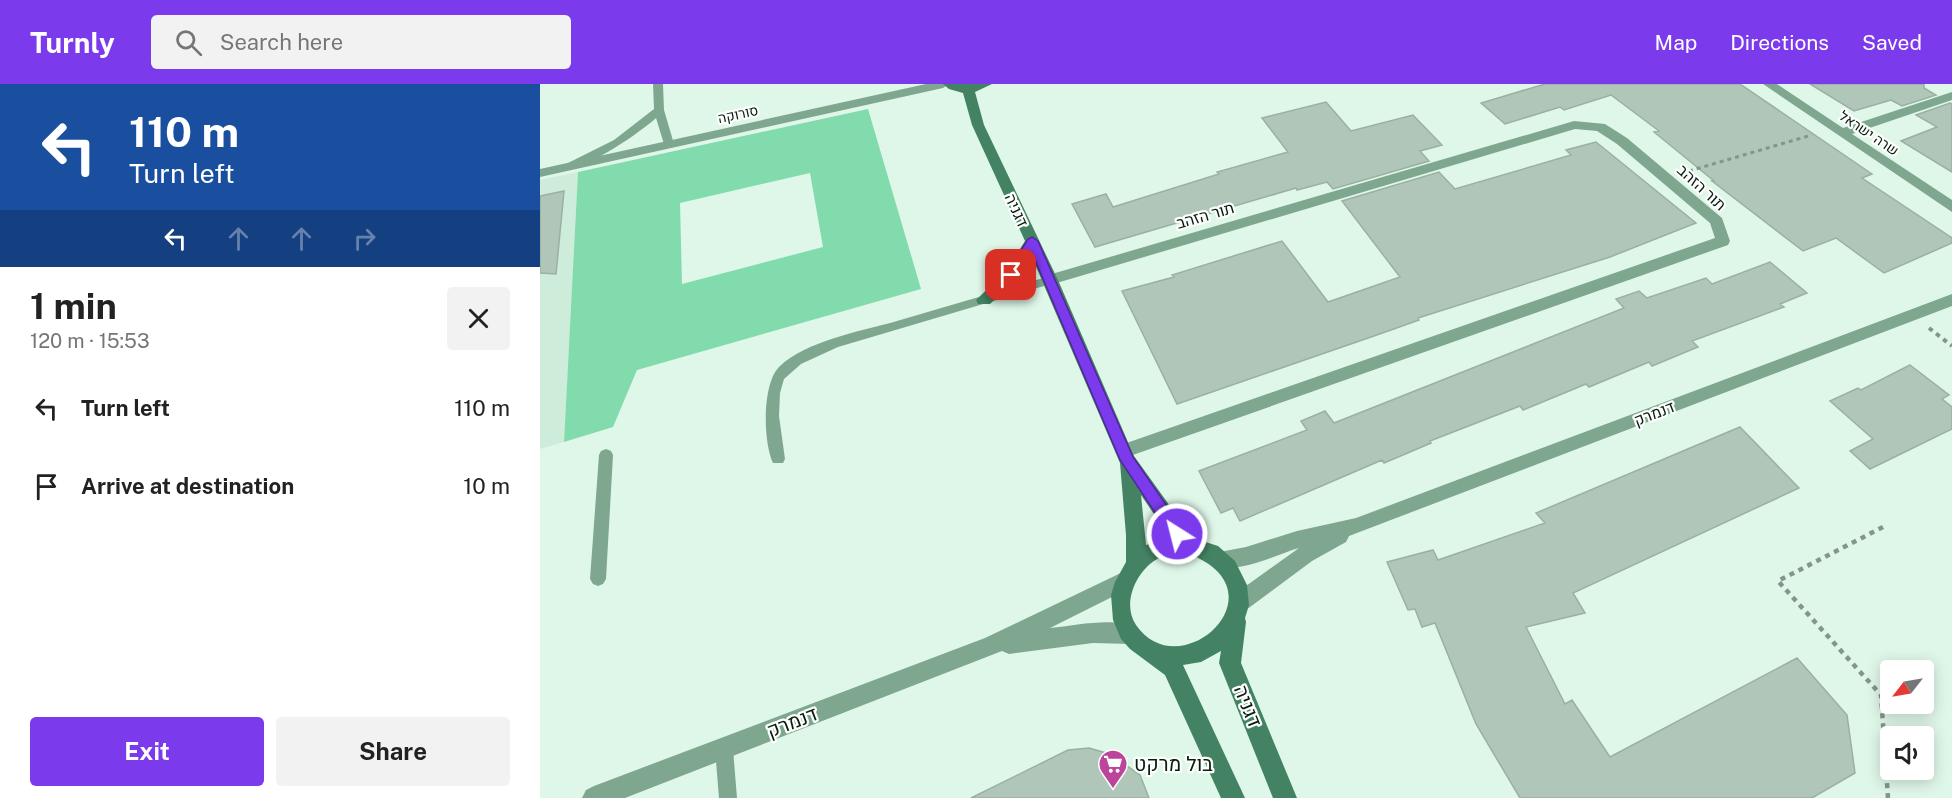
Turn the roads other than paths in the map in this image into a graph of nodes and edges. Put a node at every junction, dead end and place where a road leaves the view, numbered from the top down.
1 (658, 84) edge
2 (944, 84) edge
3 (949, 84) edge
4 (986, 84) edge
5 (1769, 84) edge
6 (968, 89) junction
7 (1952, 96) edge
8 (659, 110) junction
9 (1838, 130) junction
10 (669, 144) junction
11 (568, 167) junction
12 (540, 173) edge
13 (1952, 207) edge
14 (1032, 241) junction
15 (1050, 280) junction
16 (984, 300) junction
17 (1952, 300) edge
18 (606, 456) dead end
19 (1126, 456) junction
20 (778, 459) dead end
21 (1356, 526) junction
22 (1186, 544) junction
23 (1221, 559) junction
24 (1131, 572) junction
25 (598, 579) dead end
26 (1239, 607) junction
27 (1130, 634) junction
28 (990, 646) junction
29 (1151, 651) junction
30 (724, 749) junction
31 (594, 798) edge
32 (728, 798) edge
33 (1233, 798) edge
34 (1285, 798) edge

1 - 8 lane
2 - 10 street, סורוקה
3 - 6 street
4 - 6 street
5 - 9 street, שרה ישראל
6 - 14 street, דגניה
7 - 9 street
8 - 10 lane
8 - 11 lane
9 - 13 street, שרה ישראל
10 - 11 street, סורוקה
11 - 12 street, סורוקה
14 - 15 street, דגניה
14 - 16 street
15 - 16 lane
15 - 19 street, דגניה
15 - 19 street, תור הזהב
16 - 20 lane
17 - 21 street, דנמרק
18 - 25 lane
19 - 22 street, דגניה
19 - 24 street, דגניה
21 - 23 street, דנמרק
21 - 26 street, דנמרק
22 - 23 street
22 - 24 street
23 - 26 street
24 - 27 street
24 - 28 street, דנמרק
26 - 29 street
26 - 34 street, דגניה
27 - 28 street, דנמרק
27 - 29 street
28 - 30 street, דנמרק
29 - 33 street
30 - 31 street, דנמרק
30 - 32 lane

